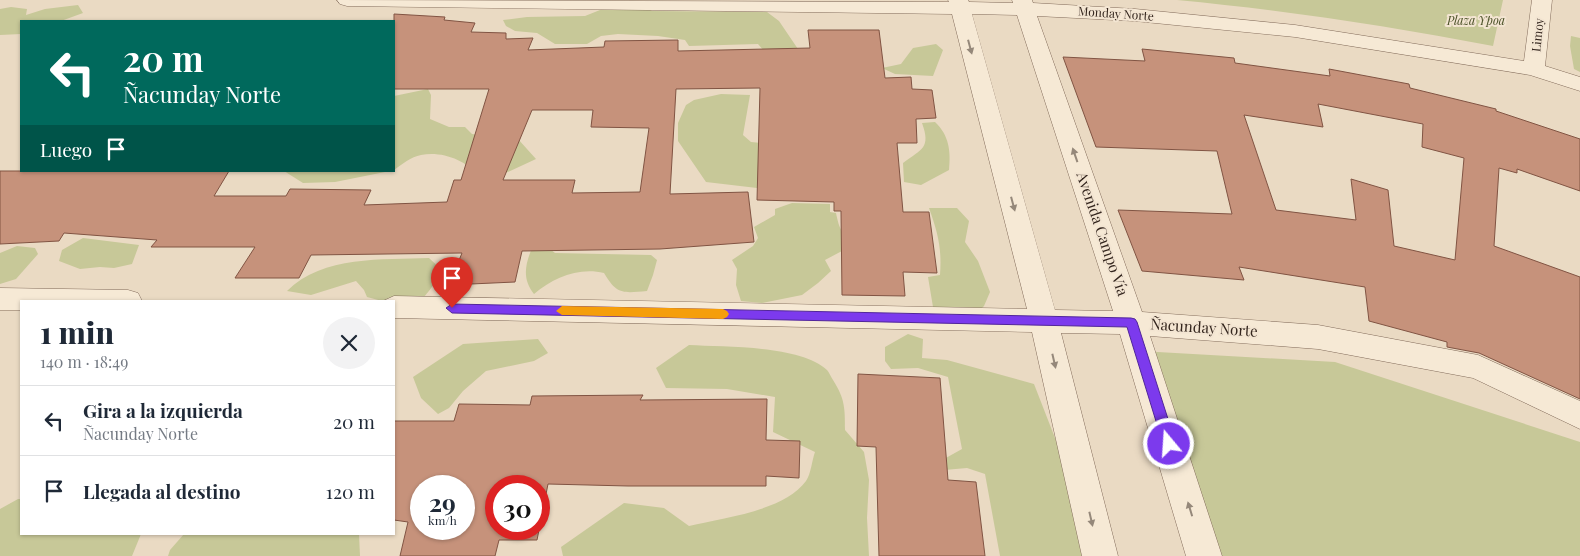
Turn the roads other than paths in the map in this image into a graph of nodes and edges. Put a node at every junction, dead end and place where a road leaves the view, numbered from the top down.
1 (347, 0) edge
2 (1542, 0) edge
3 (959, 4) edge
4 (1024, 5) edge
5 (1534, 69) junction
6 (1580, 84) edge
7 (0, 298) edge
8 (85, 300) edge
9 (395, 307) edge
10 (1044, 321) junction
11 (1131, 322) junction
12 (1580, 416) edge
13 (1100, 556) edge
14 (1204, 556) edge

1 - 3 street, Monday Norte
2 - 5 street, Limoy
3 - 4 street, Monday Norte
3 -> 10 street
4 - 5 street, Monday Norte
11 -> 4 street, Avenida Campo Vía
5 - 6 street, Monday Norte
7 - 8 street
9 - 10 street, Ñacunday Norte
10 - 11 street, Ñacunday Norte
10 -> 13 street
11 - 12 street, Ñacunday Norte
14 -> 11 street, Avenida Campo Vía

